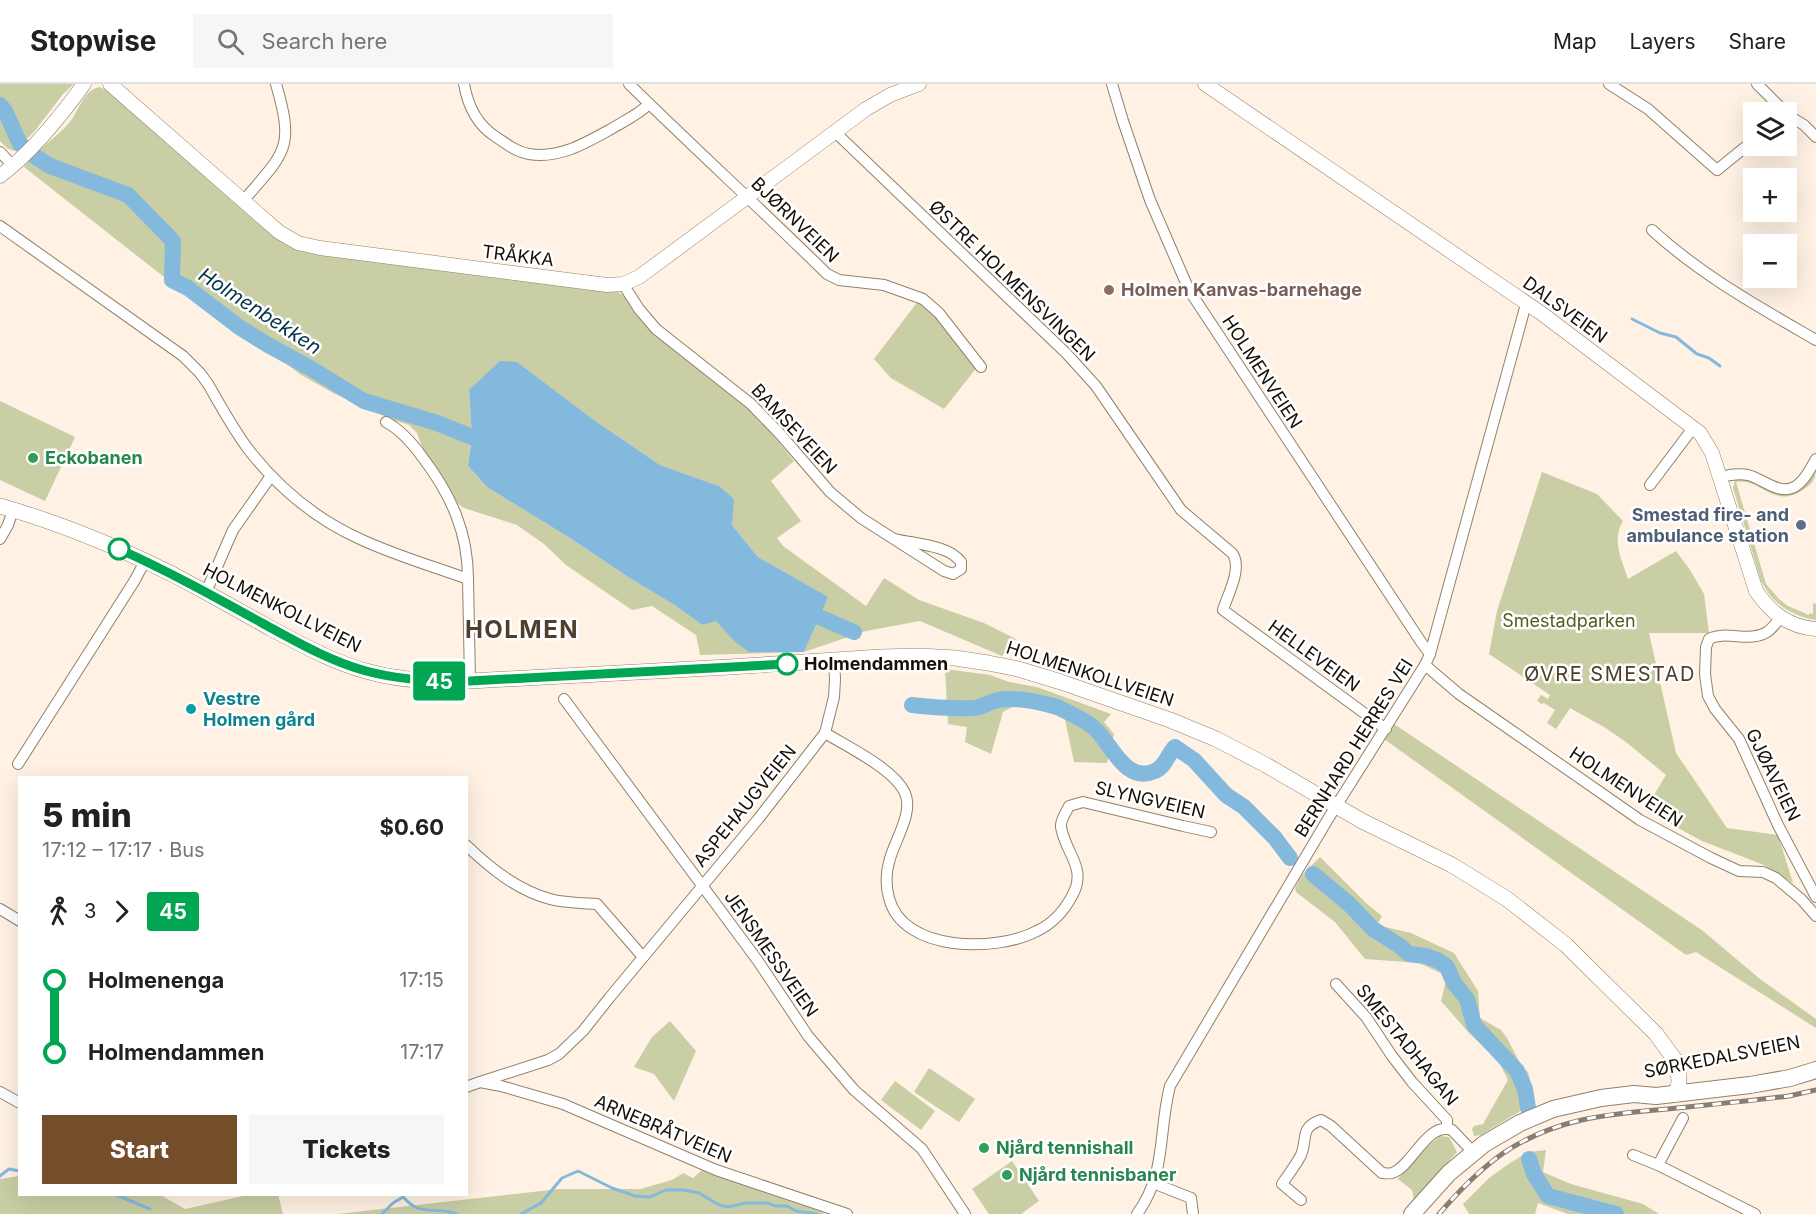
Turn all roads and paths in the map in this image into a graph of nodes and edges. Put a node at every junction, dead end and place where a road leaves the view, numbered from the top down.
1 (84, 84) edge
2 (110, 84) edge
3 (276, 84) edge
4 (465, 84) edge
5 (629, 84) edge
6 (919, 84) edge
7 (1112, 84) edge
8 (1205, 84) edge
9 (1609, 84) edge
10 (1758, 84) edge
11 (1775, 102) edge
12 (649, 104) junction
13 (1797, 120) edge
14 (835, 132) junction
15 (1816, 137) edge
16 (1743, 149) edge
17 (0, 152) edge
18 (13, 166) junction
19 (0, 176) edge
20 (747, 196) junction
21 (244, 200) junction
22 (0, 226) edge
23 (1652, 230) dead end
24 (619, 285) junction
25 (1526, 303) junction
26 (1816, 340) edge
27 (981, 367) dead end
28 (386, 422) dead end
29 (1693, 428) junction
30 (1816, 459) edge
31 (271, 476) junction
32 (1720, 477) junction
33 (1650, 485) dead end
34 (7, 508) edge
35 (0, 539) edge
36 (895, 539) junction
37 (145, 561) junction
38 (468, 579) junction
39 (206, 592) junction
40 (1223, 610) joint
41 (1780, 618) junction
42 (1816, 629) edge
43 (1431, 654) junction
44 (834, 661) junction
45 (1425, 665) junction
46 (470, 681) junction
47 (564, 699) dead end
48 (1386, 729) junction
49 (825, 733) junction
50 (18, 764) dead end
51 (1336, 806) junction
52 (1211, 831) dead end
53 (468, 847) edge
54 (701, 886) junction
55 (1816, 897) edge
56 (0, 909) edge
57 (1816, 916) edge
58 (18, 920) edge
59 (643, 957) junction
60 (1336, 984) dead end
61 (1816, 1059) edge
62 (1816, 1070) edge
63 (480, 1082) junction
64 (468, 1086) edge
65 (1675, 1087) junction
66 (0, 1092) edge
67 (18, 1101) edge
68 (1683, 1118) dead end
69 (1447, 1128) junction
70 (1473, 1152) junction
71 (1633, 1155) dead end
72 (1658, 1165) junction
73 (1153, 1184) junction
74 (1301, 1200) dead end
75 (847, 1214) edge
76 (965, 1214) edge
77 (1137, 1214) edge
78 (1193, 1214) edge
79 (1412, 1214) edge
80 (1755, 1214) edge

1 - 18 street
2 - 21 street, TRÅKKA
3 - 21 street
4 - 12 street
5 - 12 street, BJØRNVEIEN
6 - 14 street
7 - 43 street, HOLMENVEIEN
8 - 25 street, DALSVEIEN
9 - 16 street
10 - 11 street
12 - 20 street, BJØRNVEIEN
13 - 15 street
14 - 20 street
14 - 40 street, ØSTRE HOLMENSVINGEN
17 - 18 street
18 - 19 street
20 - 24 street
20 - 27 street, BJØRNVEIEN
21 - 24 street, TRÅKKA
22 - 31 street
23 - 26 street
24 - 36 street, BAMSEVEIEN
25 - 29 street, DALSVEIEN
25 - 43 street, BERNHARD HERRES VEI
28 - 38 street
29 - 32 street, DALSVEIEN
29 - 33 street
30 - 32 street
31 - 38 street
31 - 39 street
32 - 41 street, DALSVEIEN
34 - 35 street
34 - 37 main road, HOLMENKOLLVEIEN
36 - 36 street, BAMSEVEIEN
37 - 39 main road, HOLMENKOLLVEIEN
37 - 50 street
38 - 46 street
39 - 46 main road, HOLMENKOLLVEIEN
40 - 48 street, HELLEVEIEN
41 - 42 street, DALSVEIEN
41 - 55 street, GJØAVEIEN
43 - 45 street, BERNHARD HERRES VEI
44 - 46 main road, HOLMENKOLLVEIEN
44 - 49 street, ASPEHAUGVEIEN
44 - 51 main road, HOLMENKOLLVEIEN
45 - 48 street, BERNHARD HERRES VEI
45 - 57 street, HOLMENVEIEN
47 - 54 street, JENSMESSVEIEN
48 - 51 street, BERNHARD HERRES VEI
49 - 52 street, SLYNGVEIEN
49 - 54 street, ASPEHAUGVEIEN
51 - 65 main road, HOLMENKOLLVEIEN
51 - 73 street, BERNHARD HERRES VEI
53 - 59 street
54 - 59 street, ASPEHAUGVEIEN
54 - 76 street, JENSMESSVEIEN
56 - 58 street
59 - 63 street, ASPEHAUGVEIEN
60 - 69 street, SMESTADHAGAN
61 - 65 main road, SØRKEDALSVEIEN
62 - 65 main road, SØRKEDALSVEIEN
63 - 64 street
63 - 75 street, ARNEBRÅTVEIEN
65 - 70 main road, SØRKEDALSVEIEN
66 - 67 street
68 - 72 street
69 - 70 street, SMESTADHAGAN
69 - 74 street, SMESTADHAGAN
70 - 79 main road, SØRKEDALSVEIEN
71 - 72 street
72 - 80 street
73 - 77 street, BERNHARD HERRES VEI
73 - 78 street

